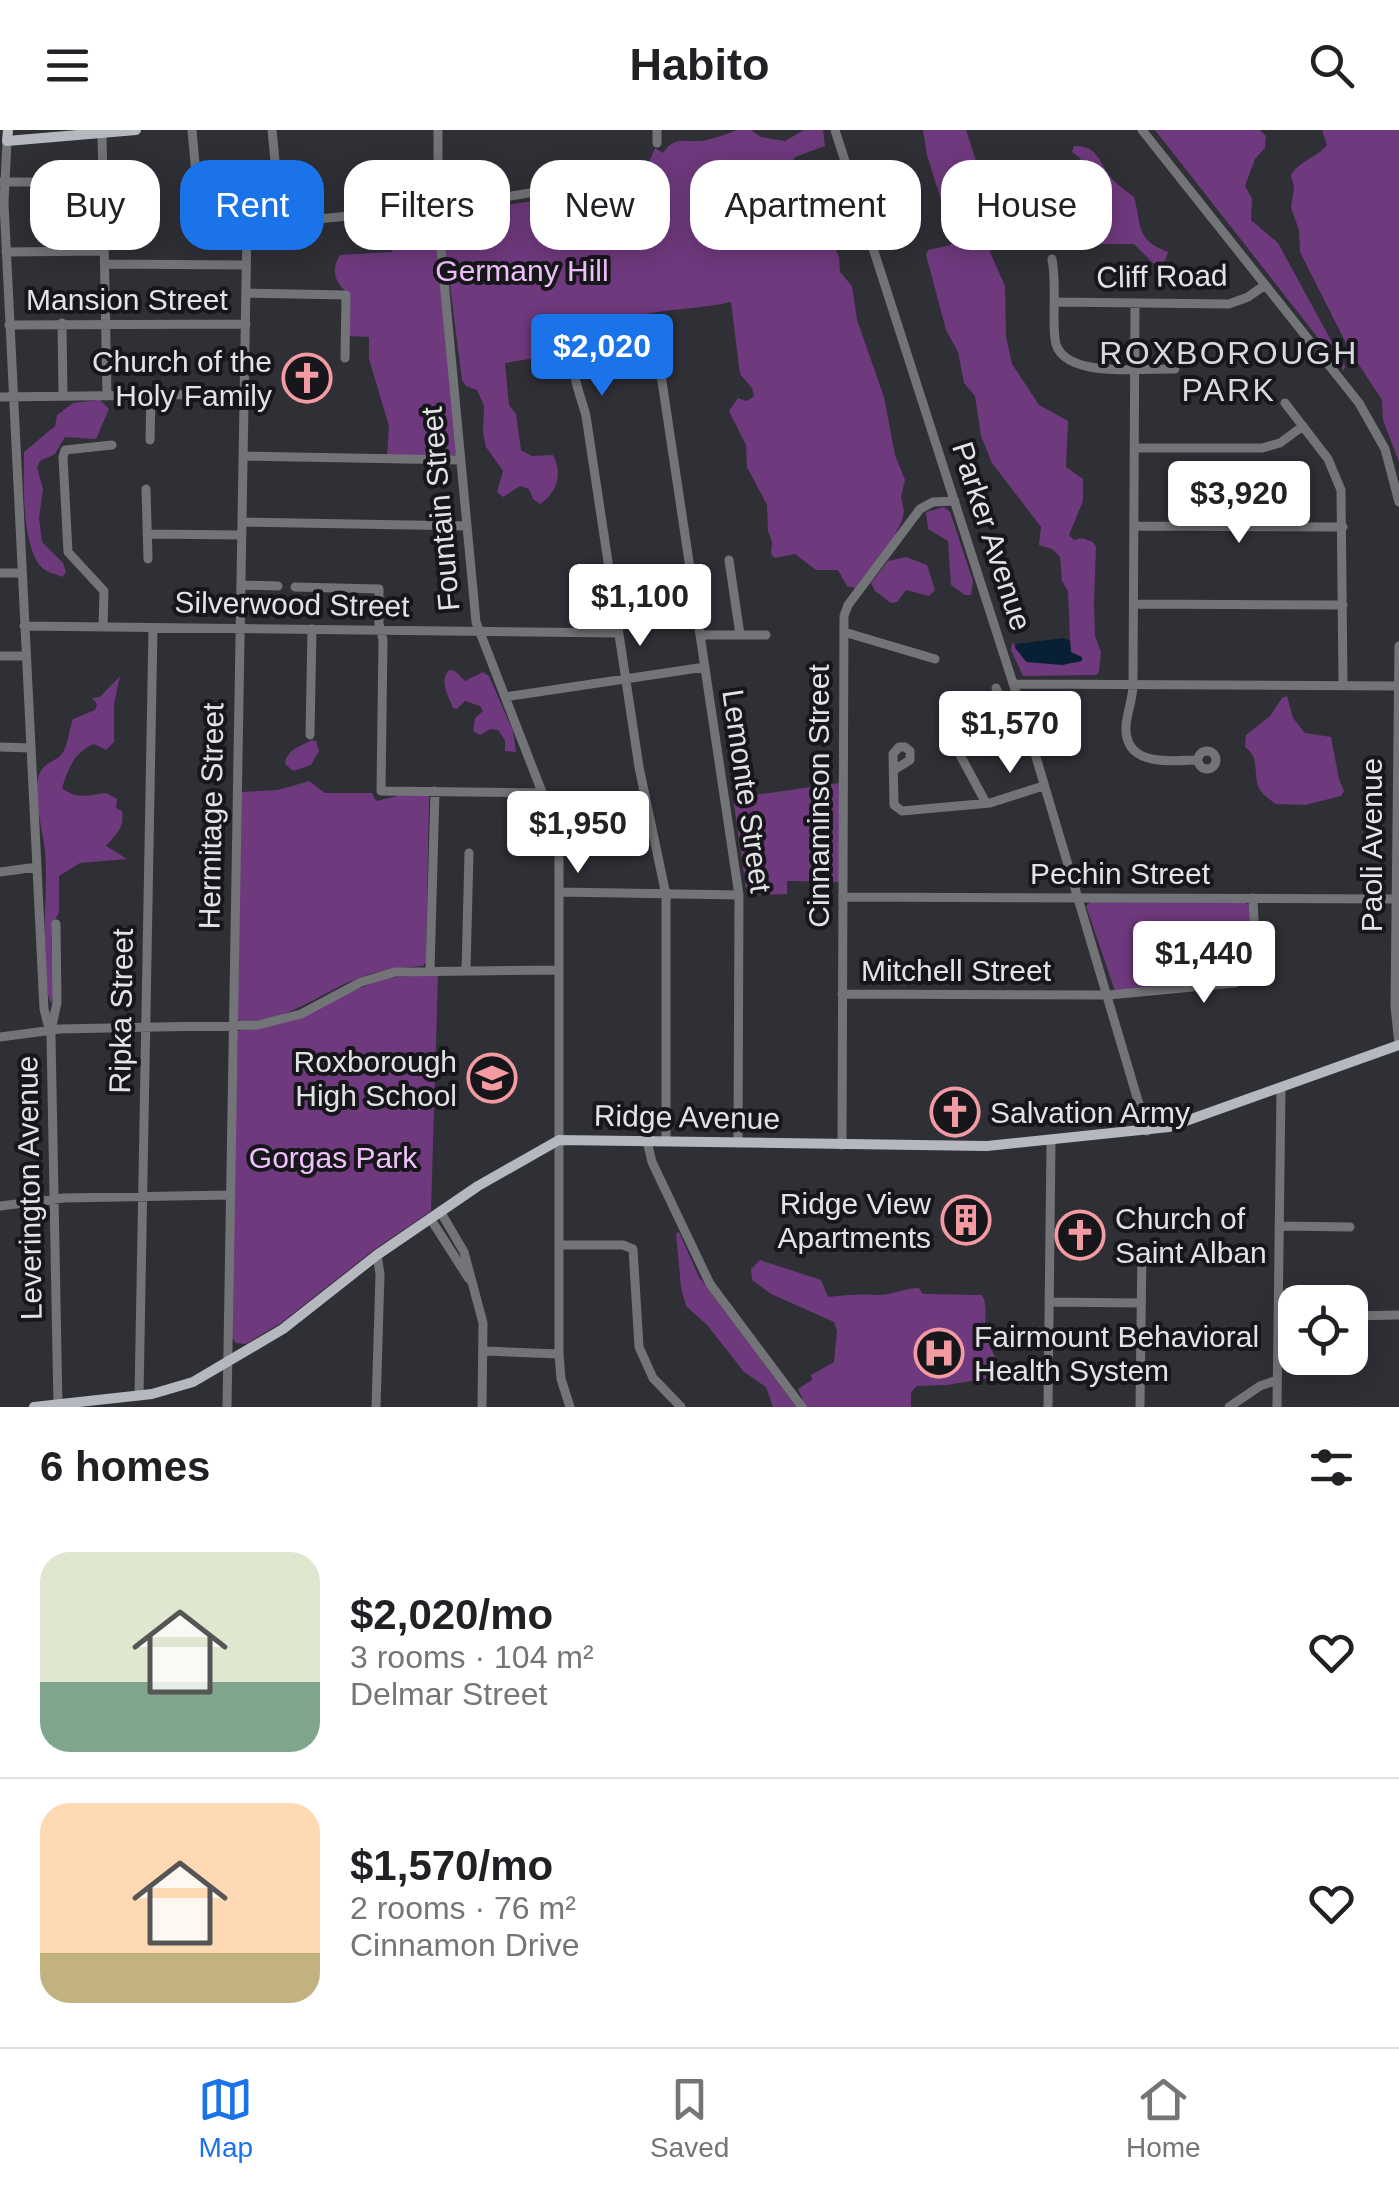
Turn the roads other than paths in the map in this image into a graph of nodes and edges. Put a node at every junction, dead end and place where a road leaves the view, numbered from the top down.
1 (136, 130) edge
2 (192, 130) edge
3 (272, 130) edge
4 (438, 130) edge
5 (657, 130) edge
6 (835, 130) edge
7 (1142, 130) edge
8 (102, 133) junction
9 (7, 136) edge
10 (657, 143) dead end
11 (103, 160) edge
12 (195, 160) edge
13 (275, 160) edge
14 (438, 160) edge
15 (2, 182) edge
16 (30, 182) edge
17 (246, 250) edge
18 (442, 250) edge
19 (104, 251) joint
20 (6, 252) junction
21 (1052, 260) dead end
22 (105, 264) junction
23 (246, 265) junction
24 (1265, 285) junction
25 (246, 292) junction
26 (1055, 302) junction
27 (1135, 304) junction
28 (106, 323) junction
29 (62, 324) junction
30 (246, 324) junction
31 (10, 325) junction
32 (345, 358) dead end
33 (1135, 368) junction
34 (1175, 369) dead end
35 (244, 394) junction
36 (151, 395) junction
37 (63, 396) junction
38 (107, 396) junction
39 (0, 397) edge
40 (13, 397) junction
41 (1284, 403) dead end
42 (1302, 426) junction
43 (150, 440) dead end
44 (112, 445) dead end
45 (1134, 448) junction
46 (243, 456) junction
47 (461, 460) junction
48 (146, 489) dead end
49 (955, 501) junction
50 (1399, 502) edge
51 (242, 522) junction
52 (467, 526) junction
53 (1134, 526) junction
54 (1343, 527) junction
55 (147, 534) junction
56 (242, 536) junction
57 (148, 559) dead end
58 (729, 560) dead end
59 (0, 573) edge
60 (22, 573) junction
61 (240, 585) junction
62 (278, 586) dead end
63 (295, 587) dead end
64 (1134, 604) junction
65 (1343, 605) junction
66 (24, 626) junction
67 (103, 627) junction
68 (153, 628) junction
69 (240, 628) junction
70 (312, 629) junction
71 (381, 630) junction
72 (478, 632) junction
73 (844, 632) junction
74 (618, 634) junction
75 (700, 634) junction
76 (740, 635) junction
77 (766, 635) dead end
78 (1399, 646) edge
79 (0, 656) edge
80 (25, 656) junction
81 (935, 659) dead end
82 (704, 667) junction
83 (625, 679) junction
84 (1014, 684) junction
85 (1134, 684) junction
86 (1342, 685) junction
87 (1398, 686) edge
88 (996, 688) dead end
89 (504, 697) junction
90 (1028, 730) junction
91 (310, 735) dead end
92 (954, 740) dead end
93 (0, 747) edge
94 (30, 748) junction
95 (1198, 760) dead end
96 (894, 770) dead end
97 (1043, 786) junction
98 (435, 791) junction
99 (542, 793) junction
100 (986, 803) junction
101 (469, 852) dead end
102 (36, 867) junction
103 (0, 872) edge
104 (559, 892) junction
105 (666, 895) junction
106 (738, 895) junction
107 (844, 897) junction
108 (1078, 897) junction
109 (1253, 898) junction
110 (1396, 899) junction
111 (56, 924) dead end
112 (430, 970) junction
113 (466, 970) junction
114 (559, 970) junction
115 (842, 994) junction
116 (1109, 995) junction
117 (232, 1026) junction
118 (146, 1028) junction
119 (51, 1030) junction
120 (0, 1037) edge
121 (1399, 1045) edge
122 (1281, 1088) junction
123 (1147, 1131) junction
124 (559, 1140) junction
125 (648, 1141) junction
126 (666, 1141) junction
127 (1051, 1141) junction
128 (738, 1143) junction
129 (842, 1145) junction
130 (230, 1195) junction
131 (143, 1196) junction
132 (54, 1198) junction
133 (0, 1206) edge
134 (435, 1215) junction
135 (1279, 1226) junction
136 (1350, 1227) dead end
137 (560, 1245) junction
138 (1142, 1248) dead end
139 (377, 1255) junction
140 (1278, 1285) edge
141 (1049, 1302) junction
142 (1141, 1303) junction
143 (1278, 1315) edge
144 (1399, 1315) edge
145 (1368, 1316) edge
146 (484, 1352) junction
147 (559, 1354) junction
148 (226, 1363) junction
149 (1277, 1380) junction
150 (139, 1396) junction
151 (58, 1406) edge
152 (34, 1407) edge
153 (227, 1407) edge
154 (376, 1407) edge
155 (482, 1407) edge
156 (570, 1407) edge
157 (681, 1407) edge
158 (802, 1407) edge
159 (1048, 1407) edge
160 (1140, 1407) edge
161 (1229, 1407) edge
162 (1277, 1407) edge

1 - 8 main road
2 - 12 street
3 - 13 street
4 - 14 street, Fountain Street
5 - 10 street
6 - 49 street, Parker Avenue
7 - 24 street
8 - 9 main road
8 - 11 street
9 - 15 street, Leverington Avenue
15 - 16 street
15 - 20 street, Leverington Avenue
17 - 23 street, Hermitage Street
18 - 47 street, Fountain Street
19 - 20 street
19 - 22 street
20 - 31 street, Leverington Avenue
21 - 26 street
22 - 23 street
22 - 28 street
23 - 25 street, Hermitage Street
24 - 27 street, Cliff Road
24 - 50 street
25 - 30 street, Hermitage Street
25 - 32 street, Mansion Street
26 - 27 street, Cliff Road
26 - 33 street
27 - 33 street
28 - 29 street, Mansion Street
28 - 30 street, Mansion Street
28 - 38 street
29 - 31 street, Mansion Street
29 - 37 street
30 - 35 street, Hermitage Street
31 - 40 street, Leverington Avenue
33 - 34 street
33 - 45 street
35 - 36 street
35 - 46 street, Hermitage Street
36 - 38 street
36 - 43 street
37 - 38 street
37 - 40 street
39 - 40 street
40 - 60 street, Leverington Avenue
41 - 42 street
42 - 45 street
42 - 54 street
44 - 67 street
45 - 53 street
46 - 47 street
46 - 51 street, Hermitage Street
47 - 52 street, Fountain Street
48 - 55 street
49 - 73 street, Cinnaminson Street
49 - 84 street, Parker Avenue
51 - 52 street
51 - 56 street, Hermitage Street
52 - 72 street, Fountain Street
53 - 54 street
53 - 64 street
54 - 65 street
55 - 56 street
55 - 57 street
56 - 61 street, Hermitage Street
58 - 76 street
59 - 60 street
60 - 66 street, Leverington Avenue
61 - 62 street
61 - 69 street, Hermitage Street
63 - 71 street
64 - 65 street
64 - 85 street
65 - 86 street
66 - 67 street, Silverwood Street
66 - 80 street, Leverington Avenue
67 - 68 street, Silverwood Street
68 - 69 street, Silverwood Street
68 - 118 street, Ripka Street
69 - 70 street, Silverwood Street
69 - 117 street, Hermitage Street
70 - 71 street, Silverwood Street
70 - 91 street
71 - 72 street, Silverwood Street
71 - 98 street
72 - 74 street, Silverwood Street
72 - 89 street, Fountain Street
73 - 81 street
73 - 107 street, Cinnaminson Street
74 - 75 street, Lemonte Street
74 - 83 street
75 - 76 street
75 - 82 street, Lemonte Street
76 - 77 street
78 - 87 street, Paoli Avenue
79 - 80 street
80 - 94 street, Leverington Avenue
82 - 83 street
82 - 106 street, Lemonte Street
83 - 89 street
83 - 105 street
84 - 85 street
84 - 90 street, Parker Avenue
85 - 86 street
85 - 95 street
86 - 87 street
87 - 110 street, Paoli Avenue
88 - 90 street
89 - 99 street, Fountain Street
90 - 97 street, Parker Avenue
92 - 100 street
93 - 94 street
94 - 102 street, Leverington Avenue
96 - 100 street
97 - 100 street
97 - 108 street, Parker Avenue
98 - 99 street
98 - 112 street
99 - 104 street, Fountain Street
101 - 113 street
102 - 103 street
102 - 119 street, Leverington Avenue
104 - 105 street
104 - 114 street, Fountain Street
105 - 106 street
105 - 126 street
106 - 128 street, Lemonte Street
107 - 108 street, Pechin Street
107 - 115 street, Cinnaminson Street
108 - 109 street, Pechin Street
108 - 116 street, Parker Avenue
109 - 110 street, Pechin Street
109 - 116 street, Mitchell Street
110 - 121 street, Paoli Avenue
111 - 119 street
112 - 113 street
112 - 117 street
113 - 114 street
114 - 124 street, Fountain Street
115 - 116 street, Mitchell Street
115 - 129 street, Cinnaminson Street
116 - 123 street, Parker Avenue
117 - 118 street
117 - 130 street, Hermitage Street
118 - 119 street
118 - 131 street, Ripka Street
119 - 120 street
119 - 132 street, Leverington Avenue
121 - 122 main road, Ridge Avenue
122 - 123 main road, Ridge Avenue
122 - 135 street
123 - 127 main road, Ridge Avenue
124 - 125 main road, Ridge Avenue
124 - 134 main road, Ridge Avenue
124 - 137 street, Fountain Street
125 - 126 main road, Ridge Avenue
125 - 158 street
126 - 128 main road, Ridge Avenue
127 - 129 main road, Ridge Avenue
127 - 141 street
128 - 129 main road, Ridge Avenue
130 - 131 street
130 - 148 street, Hermitage Street
131 - 132 street
131 - 150 street, Ripka Street
132 - 133 street
132 - 151 street, Leverington Avenue
134 - 139 main road, Ridge Avenue
134 - 146 street
135 - 136 street
135 - 140 street
137 - 147 street, Fountain Street
137 - 157 street
138 - 142 street
139 - 148 main road, Ridge Avenue
139 - 154 street
141 - 142 street
141 - 159 street
142 - 160 street
143 - 149 street
144 - 145 street
146 - 147 street
146 - 155 street
147 - 156 street, Fountain Street
148 - 150 main road, Ridge Avenue
148 - 153 street, Hermitage Street
149 - 161 street
149 - 162 street
150 - 151 main road, Ridge Avenue
151 - 152 main road, Ridge Avenue

